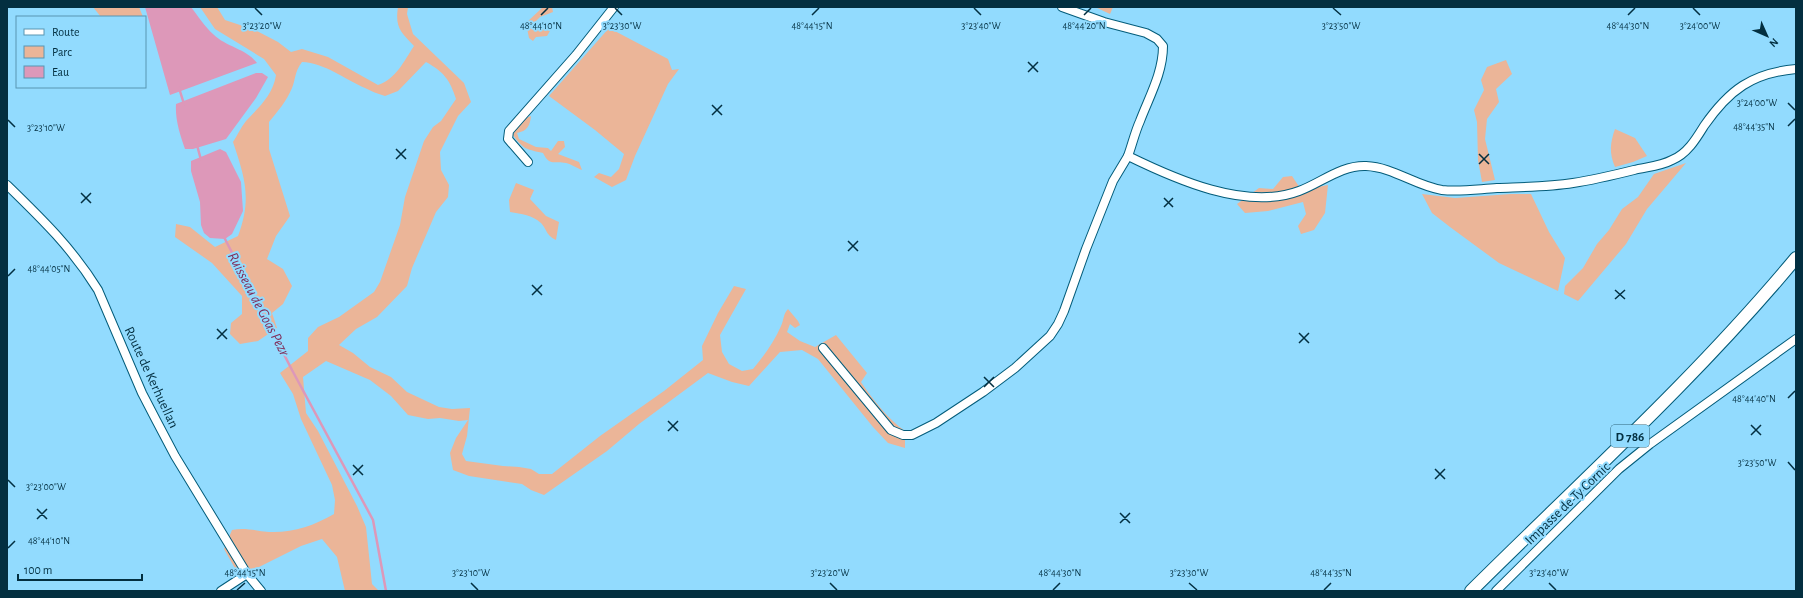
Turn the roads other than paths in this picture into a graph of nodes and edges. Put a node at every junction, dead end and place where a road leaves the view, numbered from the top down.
1 (614, 7) edge
2 (1062, 7) edge
3 (1796, 69) edge
4 (1128, 156) junction
5 (528, 162) dead end
6 (7, 185) edge
7 (1796, 258) edge
8 (1796, 339) edge
9 (823, 348) dead end
10 (247, 574) junction
11 (221, 591) edge
12 (261, 591) edge
13 (1471, 591) edge
14 (1496, 591) edge

1 - 5 street
2 - 4 street
3 - 4 street
4 - 9 street
6 - 10 street, Route de Kerhuellan
7 - 13 main road, D 786
8 - 14 street, Impasse de Ty Cornic
10 - 11 street
10 - 12 street, Route de Kerhuellan

